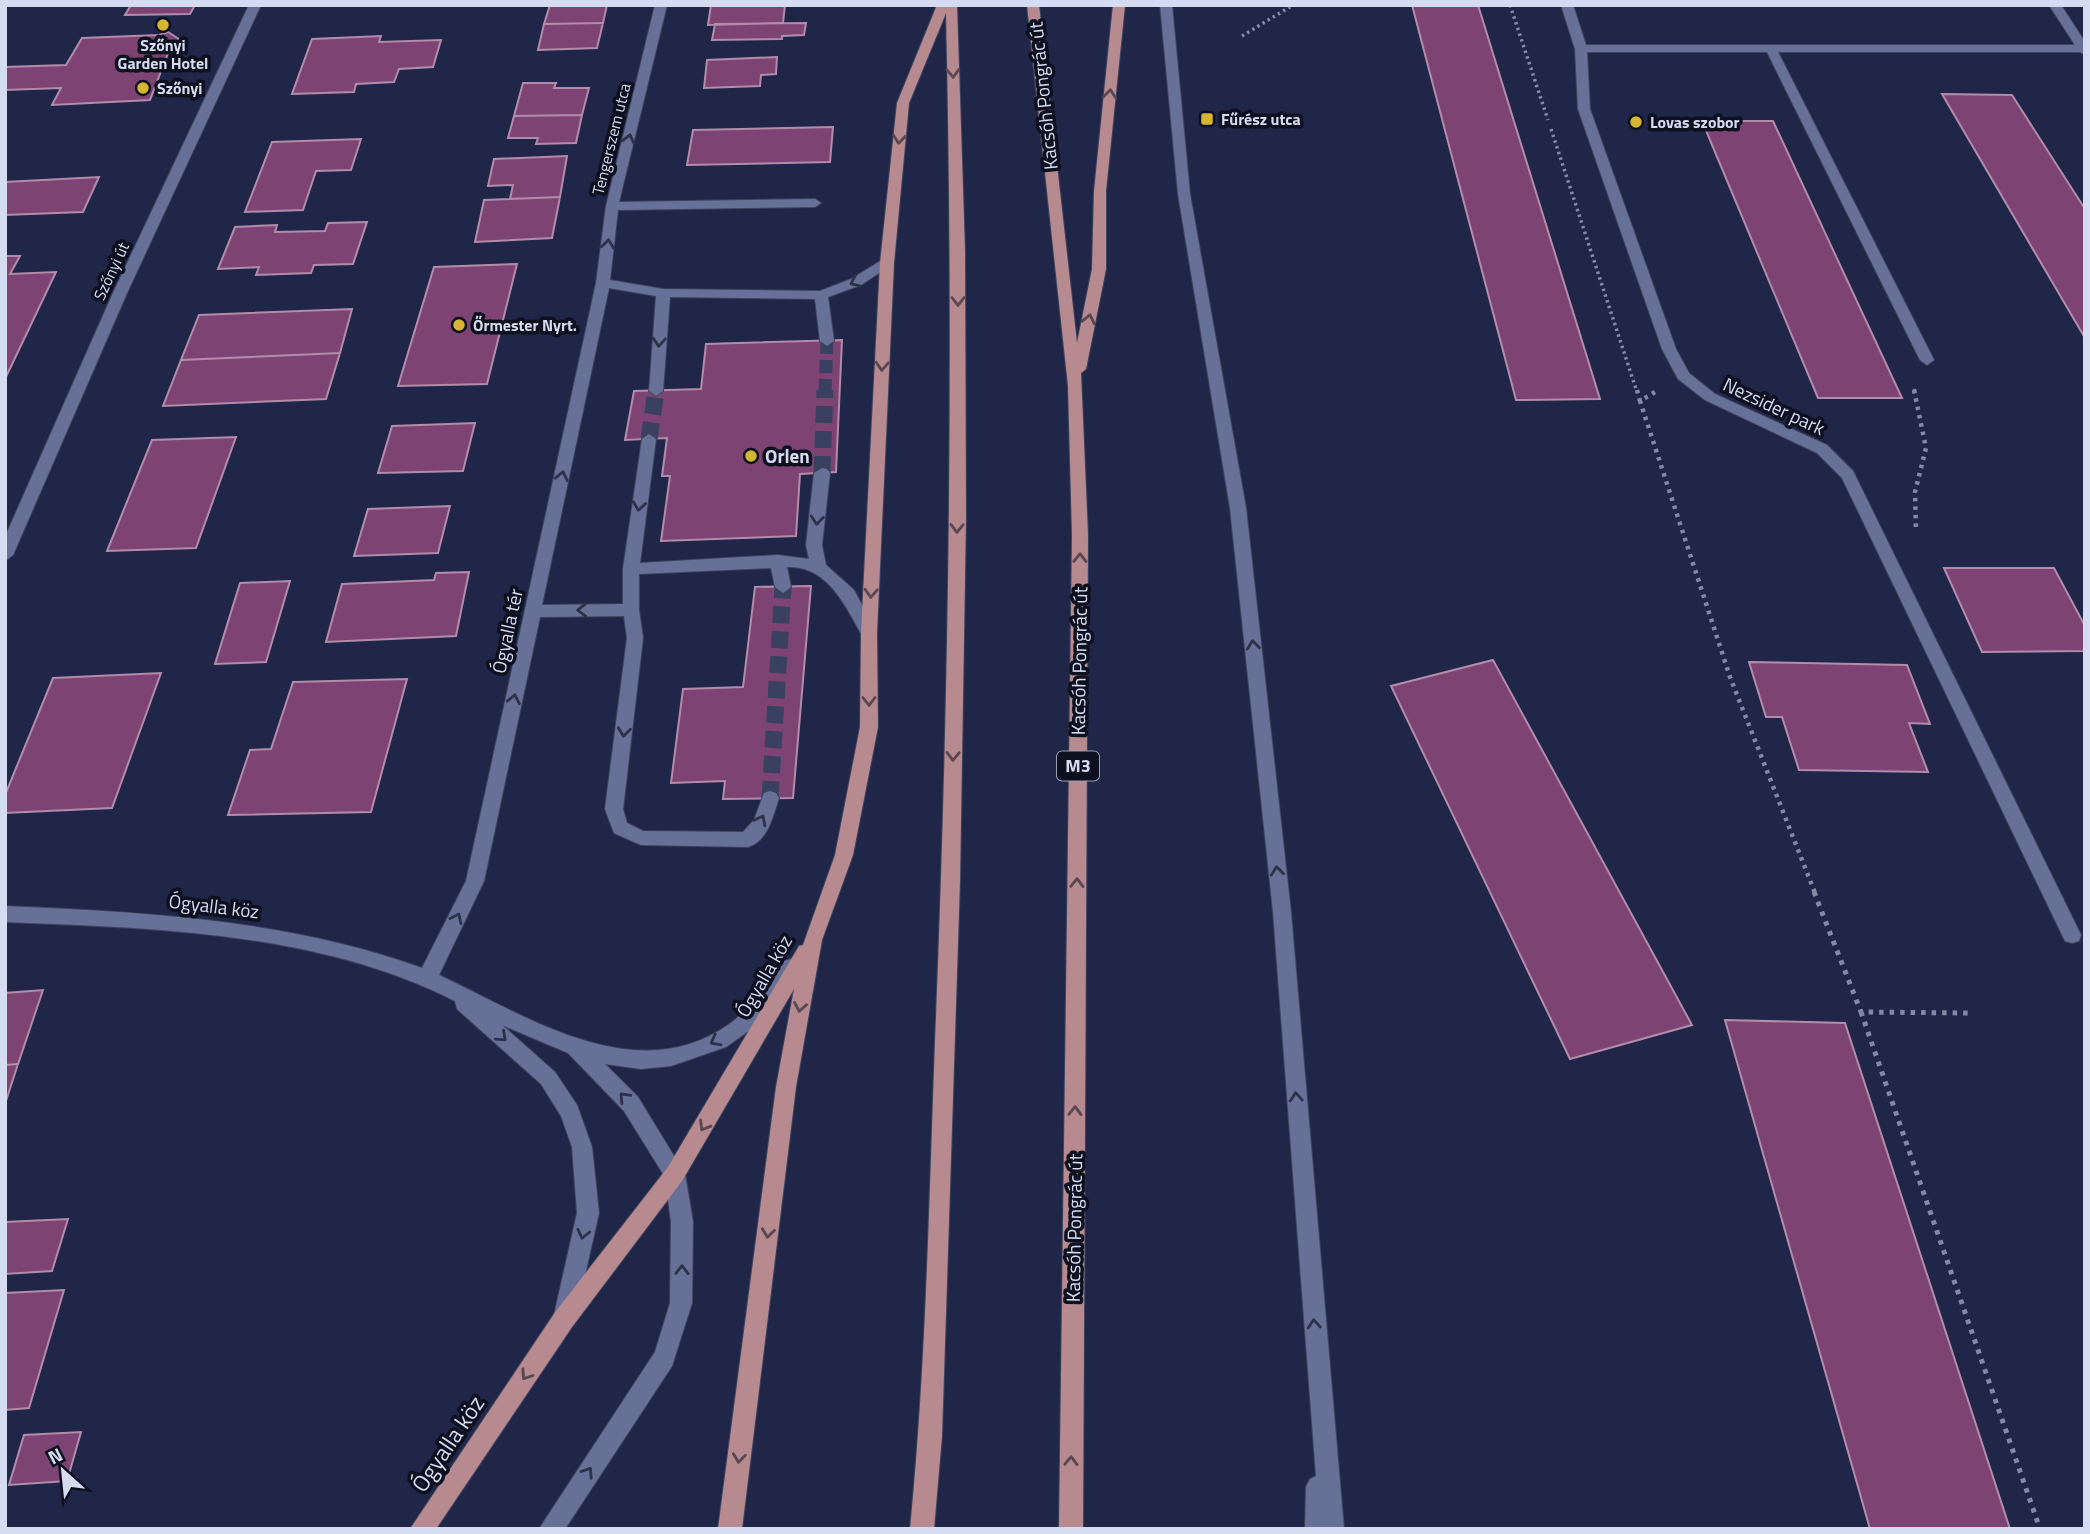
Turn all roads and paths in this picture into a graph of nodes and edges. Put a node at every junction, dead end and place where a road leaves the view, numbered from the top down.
1 (255, 5) edge
2 (661, 5) edge
3 (943, 5) edge
4 (951, 5) edge
5 (1032, 5) edge
6 (1119, 5) edge
7 (1166, 5) edge
8 (1293, 5) edge
9 (1510, 5) edge
10 (1567, 5) edge
11 (2055, 5) edge
12 (1242, 37) dead end
13 (1581, 49) junction
14 (1771, 49) junction
15 (2084, 50) edge
16 (816, 203) dead end
17 (612, 206) junction
18 (887, 264) junction
19 (603, 282) junction
20 (663, 293) junction
21 (821, 295) junction
22 (827, 341) tunnel mouth
23 (1927, 360) joint
24 (1683, 376) junction
25 (1075, 386) junction
26 (656, 391) tunnel mouth
27 (1640, 401) junction
28 (649, 439) tunnel mouth
29 (822, 473) tunnel mouth
30 (1878, 541) junction
31 (5, 555) edge
32 (778, 562) junction
33 (819, 566) junction
34 (631, 569) junction
35 (783, 587) tunnel mouth
36 (631, 610) junction
37 (533, 611) junction
38 (869, 633) junction
39 (770, 798) tunnel mouth
40 (5, 915) edge
41 (2072, 934) dead end
42 (813, 940) junction
43 (427, 979) junction
44 (451, 991) junction
45 (1861, 1012) junction
46 (1969, 1013) dead end
47 (575, 1047) junction
48 (675, 1174) junction
49 (564, 1318) junction
50 (1319, 1392) junction
51 (422, 1529) edge
52 (551, 1529) edge
53 (730, 1529) edge
54 (922, 1529) edge
55 (1071, 1529) edge
56 (1317, 1529) edge
57 (1332, 1529) edge
58 (2040, 1529) edge

1 - 31 street, Szőnyi út
17 -> 2 street, Tengerszem utca
3 -> 18 main road
4 -> 54 main road
5 - 25 main road, Kacsóh Pongrác út / M3
25 -> 6 main road
50 -> 7 street
8 - 12 path
9 - 27 path
10 - 13 street, Nezsider park
11 - 15 street
13 - 14 street
13 - 24 street, Nezsider park
14 - 15 street
14 - 23 street
16 - 17 street
19 -> 17 street, Tengerszem utca
18 -> 21 street
18 -> 38 main road
19 - 20 street
37 -> 19 street, Ógyalla tér
20 - 21 street
20 -> 26 street
21 - 22 street
23 - 30 path
24 - 27 path
24 - 30 street, Nezsider park
55 -> 25 main road, Kacsóh Pongrác út / M3
27 - 45 path
28 -> 34 street
29 -> 33 street
30 - 41 street, Nezsider park
32 - 33 street
32 - 34 street
32 - 35 street
33 - 38 street
34 - 36 street
36 -> 37 street
36 -> 39 street
43 -> 37 street, Ógyalla tér
38 -> 42 main road
40 - 43 street, Ógyalla köz
42 -> 47 street, Ógyalla köz
42 -> 48 main road, Ógyalla köz
42 -> 53 main road
43 - 44 street, Ógyalla köz
44 - 47 street, Ógyalla köz
44 -> 49 street, Ógyalla köz
45 - 46 path
45 - 58 path
48 -> 47 street, Ógyalla köz
48 - 49 main road, Ógyalla köz
52 -> 48 street, Ógyalla köz
49 -> 51 main road, Ógyalla köz
50 - 56 street
50 - 57 street

